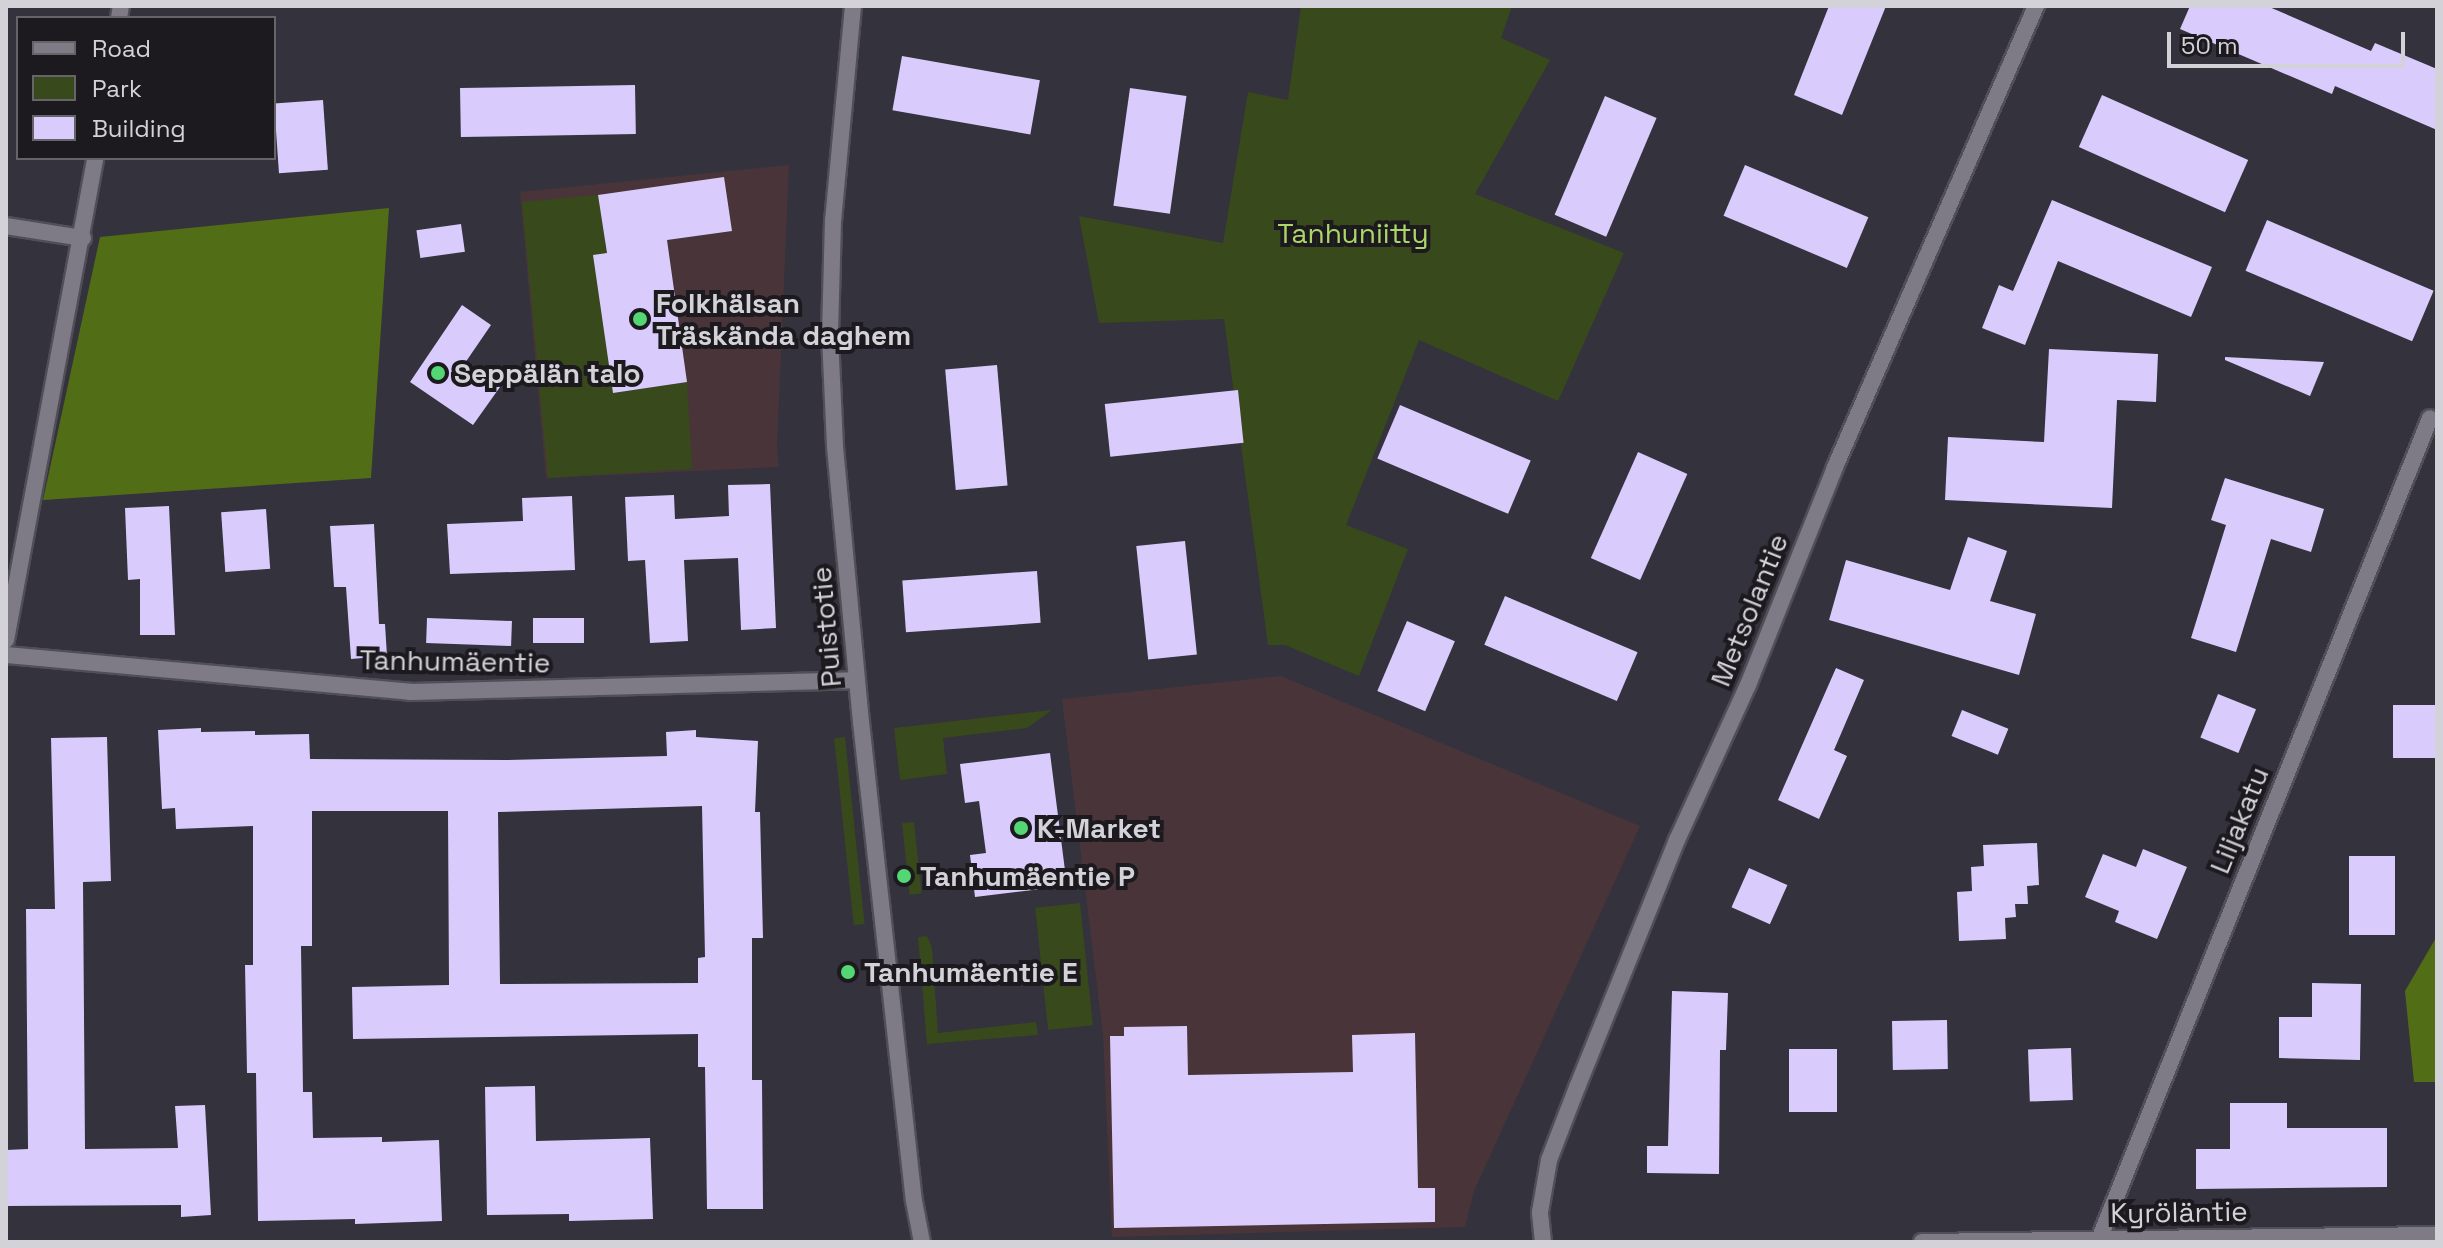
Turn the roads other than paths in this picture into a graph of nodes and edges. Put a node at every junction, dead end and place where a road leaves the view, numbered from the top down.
1 (853, 6) edge
2 (2036, 6) edge
3 (95, 160) edge
4 (6, 226) edge
5 (83, 238) junction
6 (2430, 418) dead end
7 (6, 640) edge
8 (6, 655) edge
9 (857, 680) junction
10 (2437, 1235) edge
11 (2098, 1240) edge
12 (922, 1242) edge
13 (1543, 1242) edge
14 (1922, 1242) edge

1 - 9 street, Puistotie
2 - 13 street, Metsolantie
3 - 5 street
4 - 5 street
5 - 7 street
6 - 11 street, Liljakatu
8 - 9 street, Tanhumäentie
9 - 12 street, Puistotie
10 - 11 street, Kyröläntie
11 - 14 street, Kyröläntie

